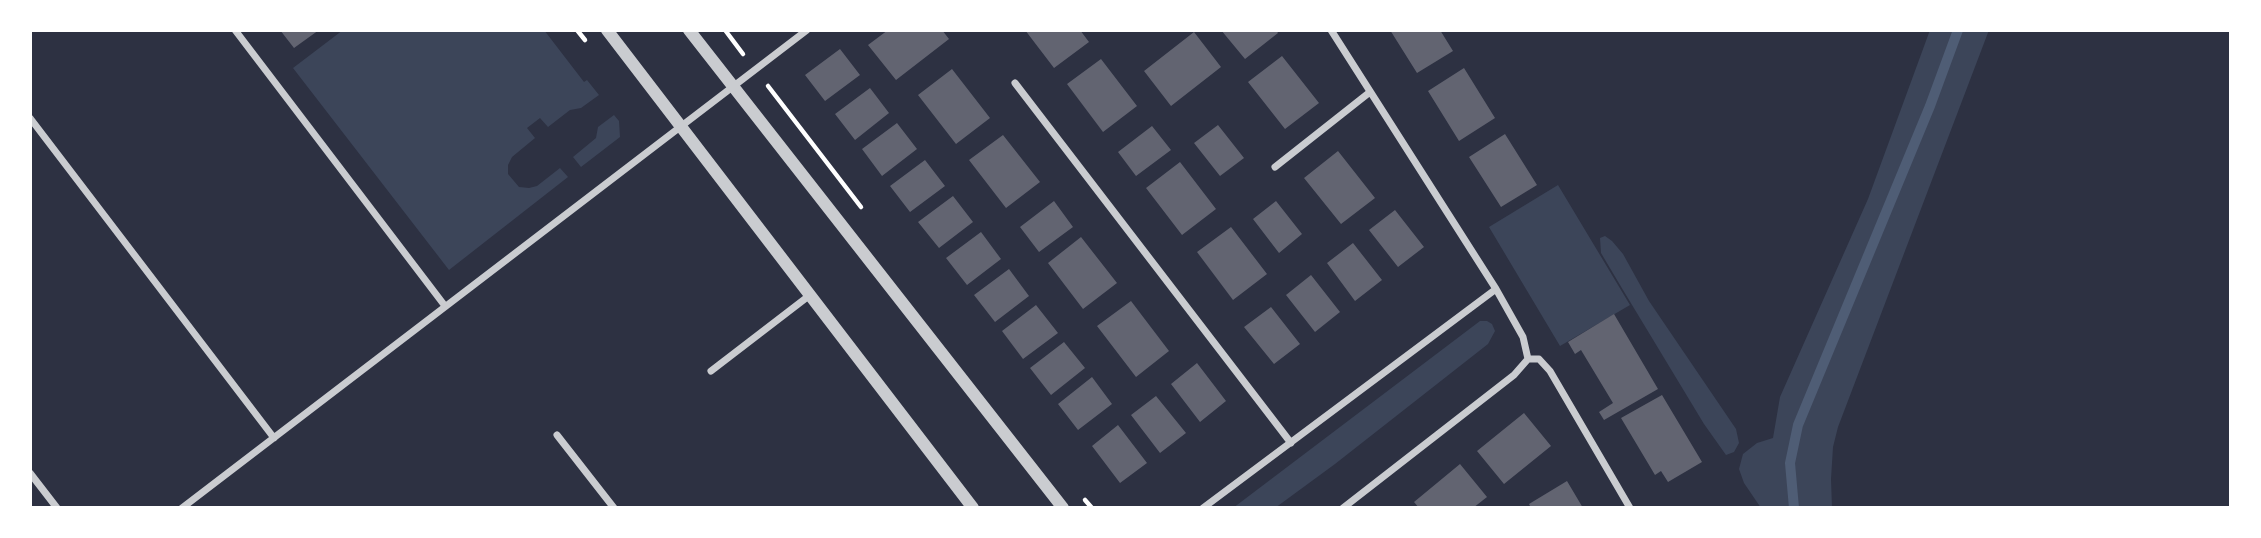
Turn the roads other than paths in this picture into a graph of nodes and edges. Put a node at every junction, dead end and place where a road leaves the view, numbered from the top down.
1 (235, 30) edge
2 (607, 30) edge
3 (689, 30) edge
4 (807, 30) edge
5 (1331, 30) edge
6 (1015, 83) dead end
7 (733, 87) junction
8 (1370, 92) junction
9 (30, 118) edge
10 (681, 126) junction
11 (1275, 167) dead end
12 (1496, 289) junction
13 (810, 295) junction
14 (445, 306) junction
15 (1528, 359) junction
16 (711, 371) dead end
17 (557, 435) dead end
18 (274, 438) junction
19 (1290, 443) junction
20 (30, 473) edge
21 (57, 508) edge
22 (182, 508) edge
23 (614, 508) edge
24 (974, 508) edge
25 (1063, 508) edge
26 (1203, 508) edge
27 (1343, 508) edge
28 (1630, 508) edge

1 - 14 street
2 - 10 street
3 - 7 street
4 - 7 street
5 - 8 street
6 - 19 street
7 - 10 street
7 - 25 street
8 - 11 street
8 - 12 street
9 - 18 street
10 - 13 street
10 - 14 street
12 - 15 street
12 - 19 street
13 - 16 street
13 - 24 street
14 - 18 street
15 - 27 street
15 - 28 street
17 - 23 street
18 - 22 street
19 - 26 street
20 - 21 street

